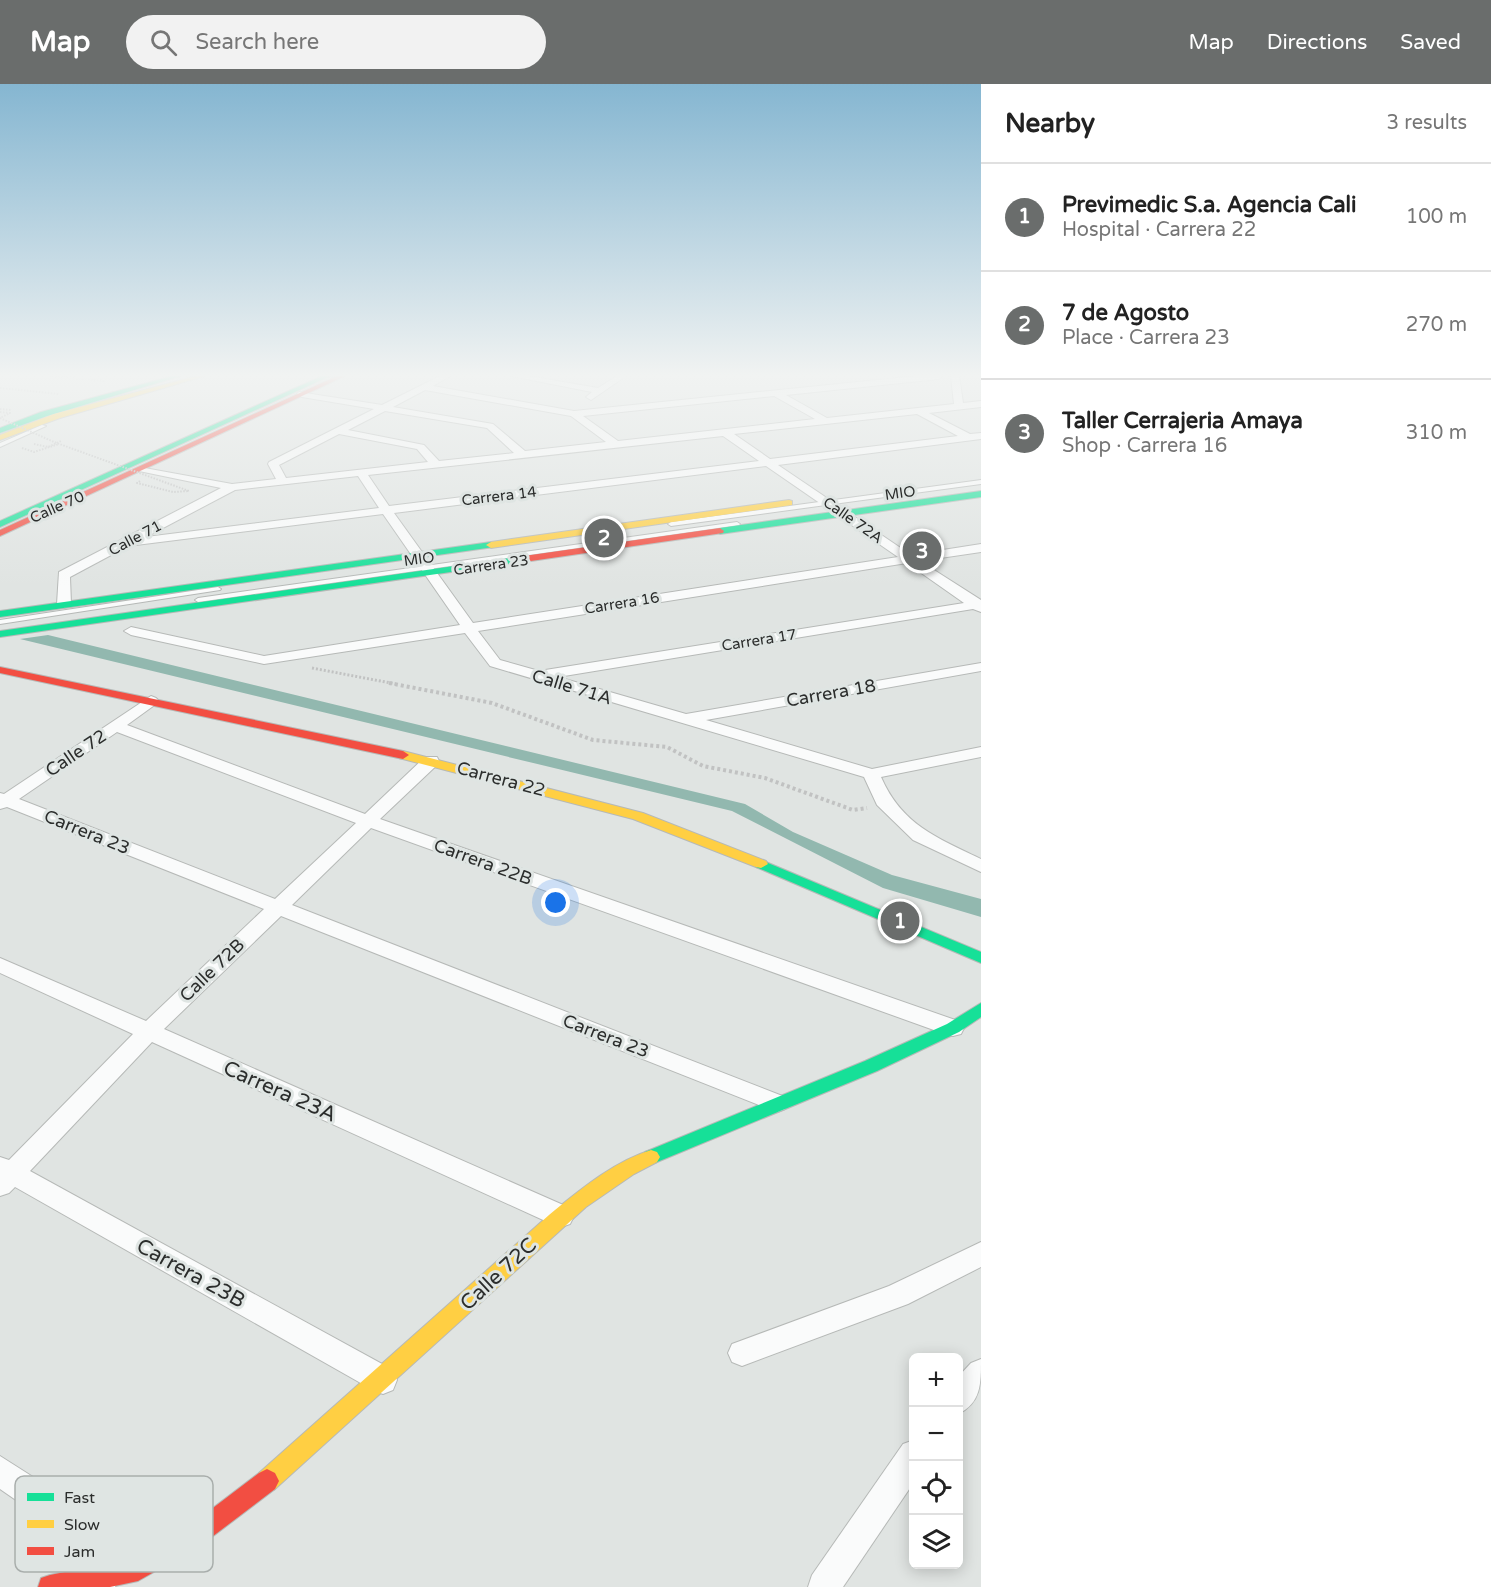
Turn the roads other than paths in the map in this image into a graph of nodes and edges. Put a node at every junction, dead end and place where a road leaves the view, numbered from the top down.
1 (162, 446) edge
2 (174, 446) edge
3 (199, 446) edge
4 (308, 446) edge
5 (416, 446) edge
6 (513, 446) edge
7 (597, 446) edge
8 (745, 446) edge
9 (896, 446) edge
10 (523, 455) junction
11 (769, 462) junction
12 (437, 465) junction
13 (362, 474) junction
14 (142, 475) junction
15 (981, 480) edge
16 (284, 483) junction
17 (87, 486) junction
18 (232, 487) junction
19 (981, 489) edge
20 (981, 494) edge
21 (77, 499) junction
22 (832, 506) junction
23 (40, 507) junction
24 (386, 510) junction
25 (0, 519) edge
26 (0, 524) edge
27 (0, 532) edge
28 (125, 543) junction
29 (981, 548) edge
30 (908, 559) junction
31 (422, 563) junction
32 (64, 604) junction
33 (979, 606) edge
34 (0, 612) edge
35 (0, 622) edge
36 (467, 627) junction
37 (0, 629) edge
38 (131, 632) dead end
39 (0, 634) edge
40 (981, 667) edge
41 (0, 670) edge
42 (536, 676) junction
43 (151, 701) junction
44 (681, 720) junction
45 (116, 726) junction
46 (981, 752) edge
47 (431, 761) junction
48 (871, 774) junction
49 (2, 801) edge
50 (368, 821) junction
51 (981, 866) edge
52 (278, 907) junction
53 (981, 958) edge
54 (0, 965) edge
55 (981, 1009) edge
56 (953, 1028) junction
57 (147, 1033) junction
58 (777, 1103) junction
59 (4, 1176) edge
60 (561, 1216) junction
61 (981, 1254) edge
62 (742, 1353) dead end
63 (981, 1373) edge
64 (382, 1380) junction
65 (963, 1394) edge
66 (910, 1461) edge
67 (0, 1471) edge
68 (15, 1481) edge
69 (213, 1522) edge
70 (99, 1572) edge
71 (126, 1572) edge
72 (102, 1578) junction
73 (50, 1587) edge
74 (824, 1587) edge

1 - 25 lane
2 - 17 main road
3 - 14 main road, Calle 70
4 - 16 street
5 - 12 street
6 - 10 street
7 - 10 street
8 - 11 street, Calle 72A
9 - 11 street, Carrera 14
10 - 12 street
11 - 22 street, Calle 72A
11 - 24 street, Carrera 14
12 - 13 street
13 - 16 street
13 - 24 street, Calle 71A
14 - 18 street
14 - 21 main road, Calle 70
15 - 22 main road, Carrera 23
16 - 18 street
17 - 21 main road
17 - 23 main road
18 - 28 street, Calle 71
19 - 22 lane, MIO
20 - 22 main road, Carrera 23
21 - 23 main road
21 - 27 main road, Calle 70
22 - 30 street, Calle 72A
22 - 31 main road, Carrera 23
22 - 31 main road, Carrera 23
23 - 26 main road
24 - 28 street, Carrera 14
24 - 31 street, Calle 71A
28 - 32 street, Calle 71
29 - 30 street, Carrera 16
30 - 33 street, Calle 72A
30 - 36 street, Carrera 16
31 - 32 main road, Carrera 23
31 - 35 lane, MIO
31 - 36 street, Calle 71A
31 - 37 lane, MIO
31 - 39 main road, Carrera 23
32 - 34 main road, Carrera 23
33 - 42 street, Carrera 17
36 - 38 street, Carrera 16
36 - 42 street, Calle 71A
40 - 44 street, Carrera 18
41 - 43 main road, Carrera 22
42 - 44 street, Calle 71A
43 - 45 street, Calle 72
43 - 47 main road, Carrera 22
44 - 48 street, Calle 71A
45 - 49 street, Calle 72
45 - 50 street, Carrera 22B
46 - 48 street
47 - 50 street, Calle 72B
47 - 53 main road, Carrera 22
48 - 51 street
49 - 52 street, Carrera 23
50 - 52 street, Calle 72B
50 - 56 street, Carrera 22B
52 - 57 street, Calle 72B
52 - 58 street, Carrera 23
54 - 57 street, Carrera 23A
55 - 56 main road, Calle 72C
56 - 58 main road, Calle 72C
57 - 59 street, Calle 72B
57 - 60 street, Carrera 23A
58 - 60 main road, Calle 72C
59 - 64 street, Carrera 23B
60 - 64 main road, Calle 72C
61 - 62 street
63 - 65 street
64 - 69 main road, Calle 72C
66 - 74 street
67 - 68 street
70 - 72 street
71 - 72 main road, Calle 72C
72 - 73 main road, Calle 72C

